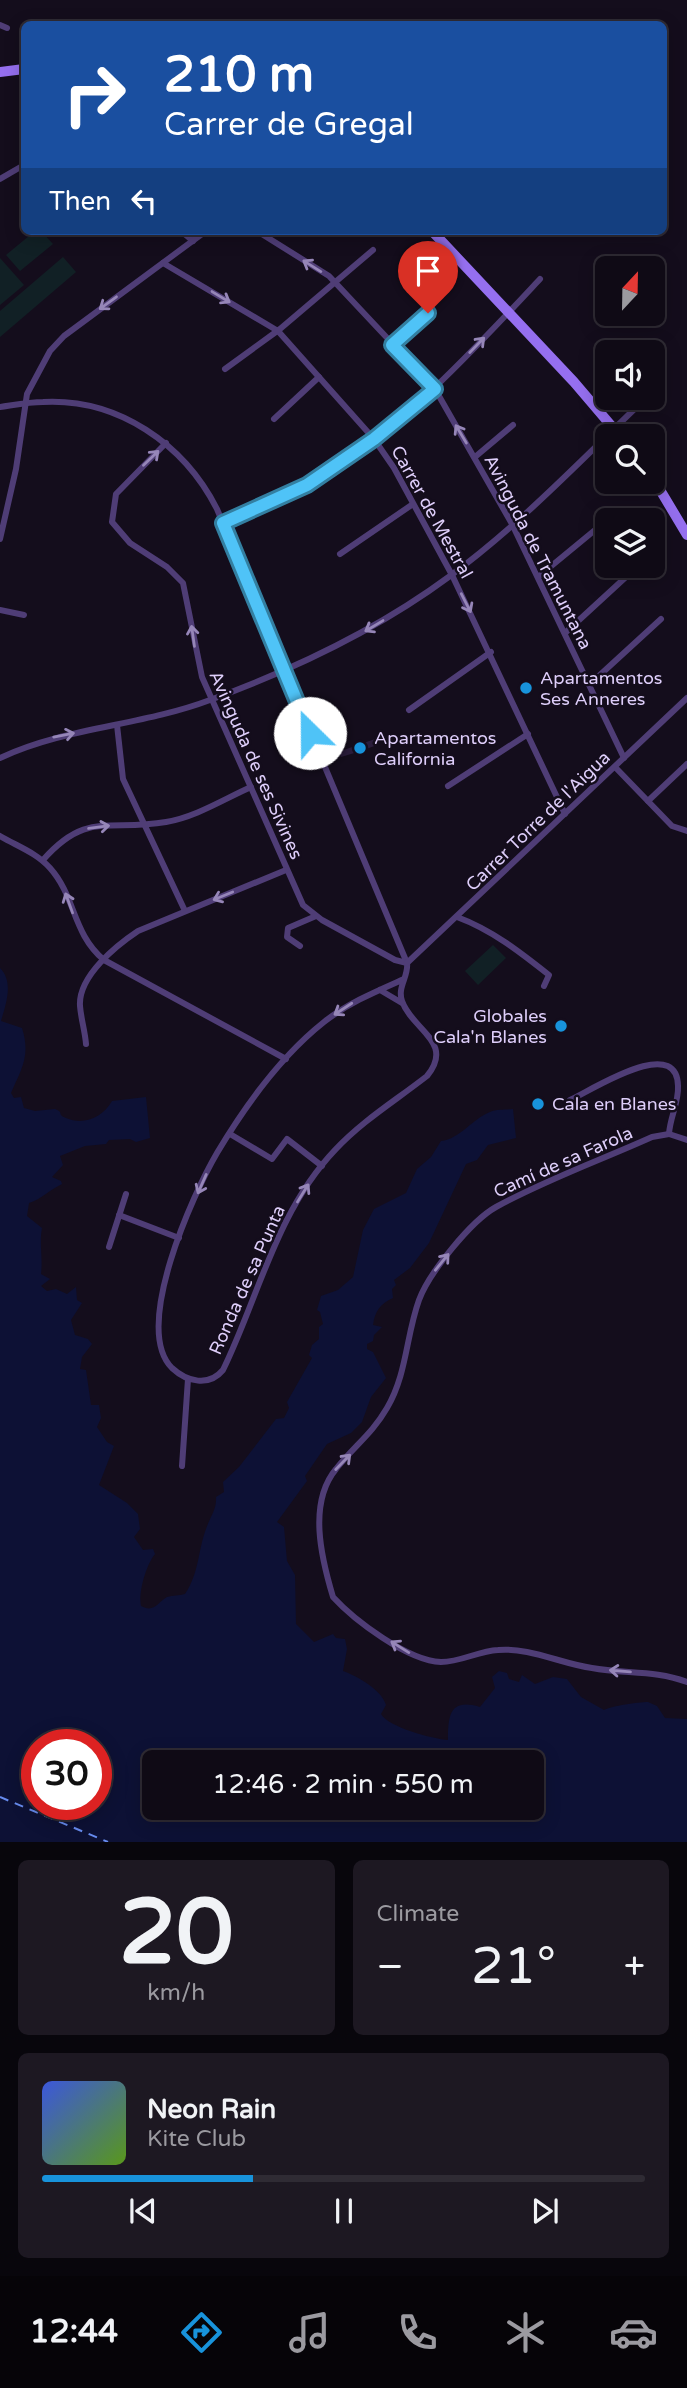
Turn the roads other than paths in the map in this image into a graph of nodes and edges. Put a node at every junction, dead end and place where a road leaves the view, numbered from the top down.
1 (21, 69) edge
2 (0, 72) edge
3 (21, 167) edge
4 (0, 179) edge
5 (186, 235) edge
6 (201, 235) edge
7 (263, 235) edge
8 (436, 235) edge
9 (193, 241) junction
10 (373, 250) dead end
11 (163, 263) junction
12 (540, 279) dead end
13 (336, 283) junction
14 (509, 312) junction
15 (428, 313) dead end
16 (278, 331) junction
17 (392, 345) junction
18 (225, 369) dead end
19 (319, 377) junction
20 (435, 389) junction
21 (26, 404) junction
22 (0, 407) edge
23 (636, 410) edge
24 (274, 419) dead end
25 (610, 424) edge
26 (624, 424) edge
27 (513, 425) dead end
28 (374, 439) junction
29 (166, 443) junction
30 (595, 451) edge
31 (475, 457) junction
32 (663, 494) edge
33 (413, 504) junction
34 (223, 523) junction
35 (512, 524) junction
36 (595, 530) dead end
37 (687, 535) edge
38 (0, 539) edge
39 (340, 554) dead end
40 (452, 575) junction
41 (538, 577) junction
42 (624, 578) edge
43 (0, 610) edge
44 (24, 615) dead end
45 (662, 619) dead end
46 (565, 633) junction
47 (491, 652) junction
48 (283, 670) junction
49 (589, 685) junction
50 (687, 698) edge
51 (214, 699) junction
52 (409, 710) dead end
53 (117, 725) junction
54 (528, 734) junction
55 (0, 758) edge
56 (624, 758) junction
57 (687, 764) edge
58 (615, 767) junction
59 (448, 786) dead end
60 (251, 787) junction
61 (648, 801) junction
62 (565, 814) junction
63 (142, 823) junction
64 (687, 831) edge
65 (0, 836) edge
66 (43, 860) junction
67 (286, 870) junction
68 (185, 911) junction
69 (316, 916) junction
70 (457, 917) junction
71 (300, 946) dead end
72 (104, 960) junction
73 (407, 963) junction
74 (404, 979) junction
75 (544, 986) dead end
76 (380, 990) junction
77 (402, 1003) junction
78 (86, 1044) dead end
79 (286, 1059) junction
80 (570, 1100) dead end
81 (230, 1134) junction
82 (669, 1134) junction
83 (687, 1140) edge
84 (322, 1166) junction
85 (126, 1194) dead end
86 (119, 1215) junction
87 (178, 1238) junction
88 (109, 1247) dead end
89 (188, 1379) junction
90 (182, 1466) dead end
91 (687, 1682) edge

1 - 2 street
3 - 4 street
5 - 9 street
6 - 9 street
13 -> 7 street, Avinguda de Tramuntana
8 - 14 street
9 - 11 street
10 - 13 street
11 -> 16 street, Carrer de Mestral
11 -> 21 street
12 - 14 street
13 - 16 street
13 - 17 street, Avinguda de Tramuntana
20 -> 14 street
14 - 25 street
15 - 17 street
16 - 18 street
16 - 19 street, Carrer de Mestral
17 - 20 street, Avinguda de Tramuntana
19 - 24 street
19 - 28 street, Carrer de Mestral
20 - 28 street
31 -> 20 street, Avinguda de Tramuntana
21 - 22 street
21 - 29 street
21 - 38 street
23 - 26 street
27 - 31 street
28 - 33 street, Carrer de Mestral
28 - 34 street
29 - 34 street
51 -> 29 street, Avinguda de ses Sivines
30 - 35 street
31 - 35 street, Avinguda de Tramuntana
32 - 37 street
33 - 39 street
33 - 40 street, Carrer de Mestral
34 - 48 street
35 - 40 street
35 - 41 street, Avinguda de Tramuntana
36 - 41 street
40 -> 47 street, Carrer de Mestral
40 -> 48 street
41 - 46 street, Avinguda de Tramuntana
42 - 46 street
43 - 44 street
45 - 49 street
46 - 49 street, Avinguda de Tramuntana
47 - 52 street
47 - 54 street, Carrer de Mestral
48 - 51 street
48 - 73 street
49 - 56 street, Avinguda de Tramuntana
50 - 56 street, Carrer Torre de l'Aigua
51 - 53 street
51 - 60 street, Avinguda de ses Sivines
55 -> 53 street
53 - 63 street
54 - 59 street
54 - 62 street, Carrer de Mestral
56 - 58 street, Carrer Torre de l'Aigua
57 - 61 street
58 - 61 street
58 - 62 street, Carrer Torre de l'Aigua
60 - 63 street
60 - 67 street, Avinguda de ses Sivines
61 - 64 street
62 - 70 street, Carrer Torre de l'Aigua
66 -> 63 street
63 - 68 street
65 - 66 street
72 -> 66 street
67 -> 68 street
67 - 69 street, Avinguda de ses Sivines
68 - 72 street
69 - 71 street
69 - 73 street, Avinguda de ses Sivines
70 - 73 street, Carrer Torre de l'Aigua
70 - 75 street
72 - 78 street
72 - 79 street
73 - 74 street
74 - 76 street
74 - 77 street
76 - 77 street, Ronda de sa Punta
76 -> 79 street
77 - 84 street, Ronda de sa Punta
79 - 81 street
80 - 82 street
81 - 84 street
81 -> 87 street
82 - 83 street
91 -> 82 street, Camí de sa Farola
89 -> 84 street, Ronda de sa Punta
85 - 86 street
86 - 87 street
86 - 88 street
87 - 89 street
89 - 90 street

